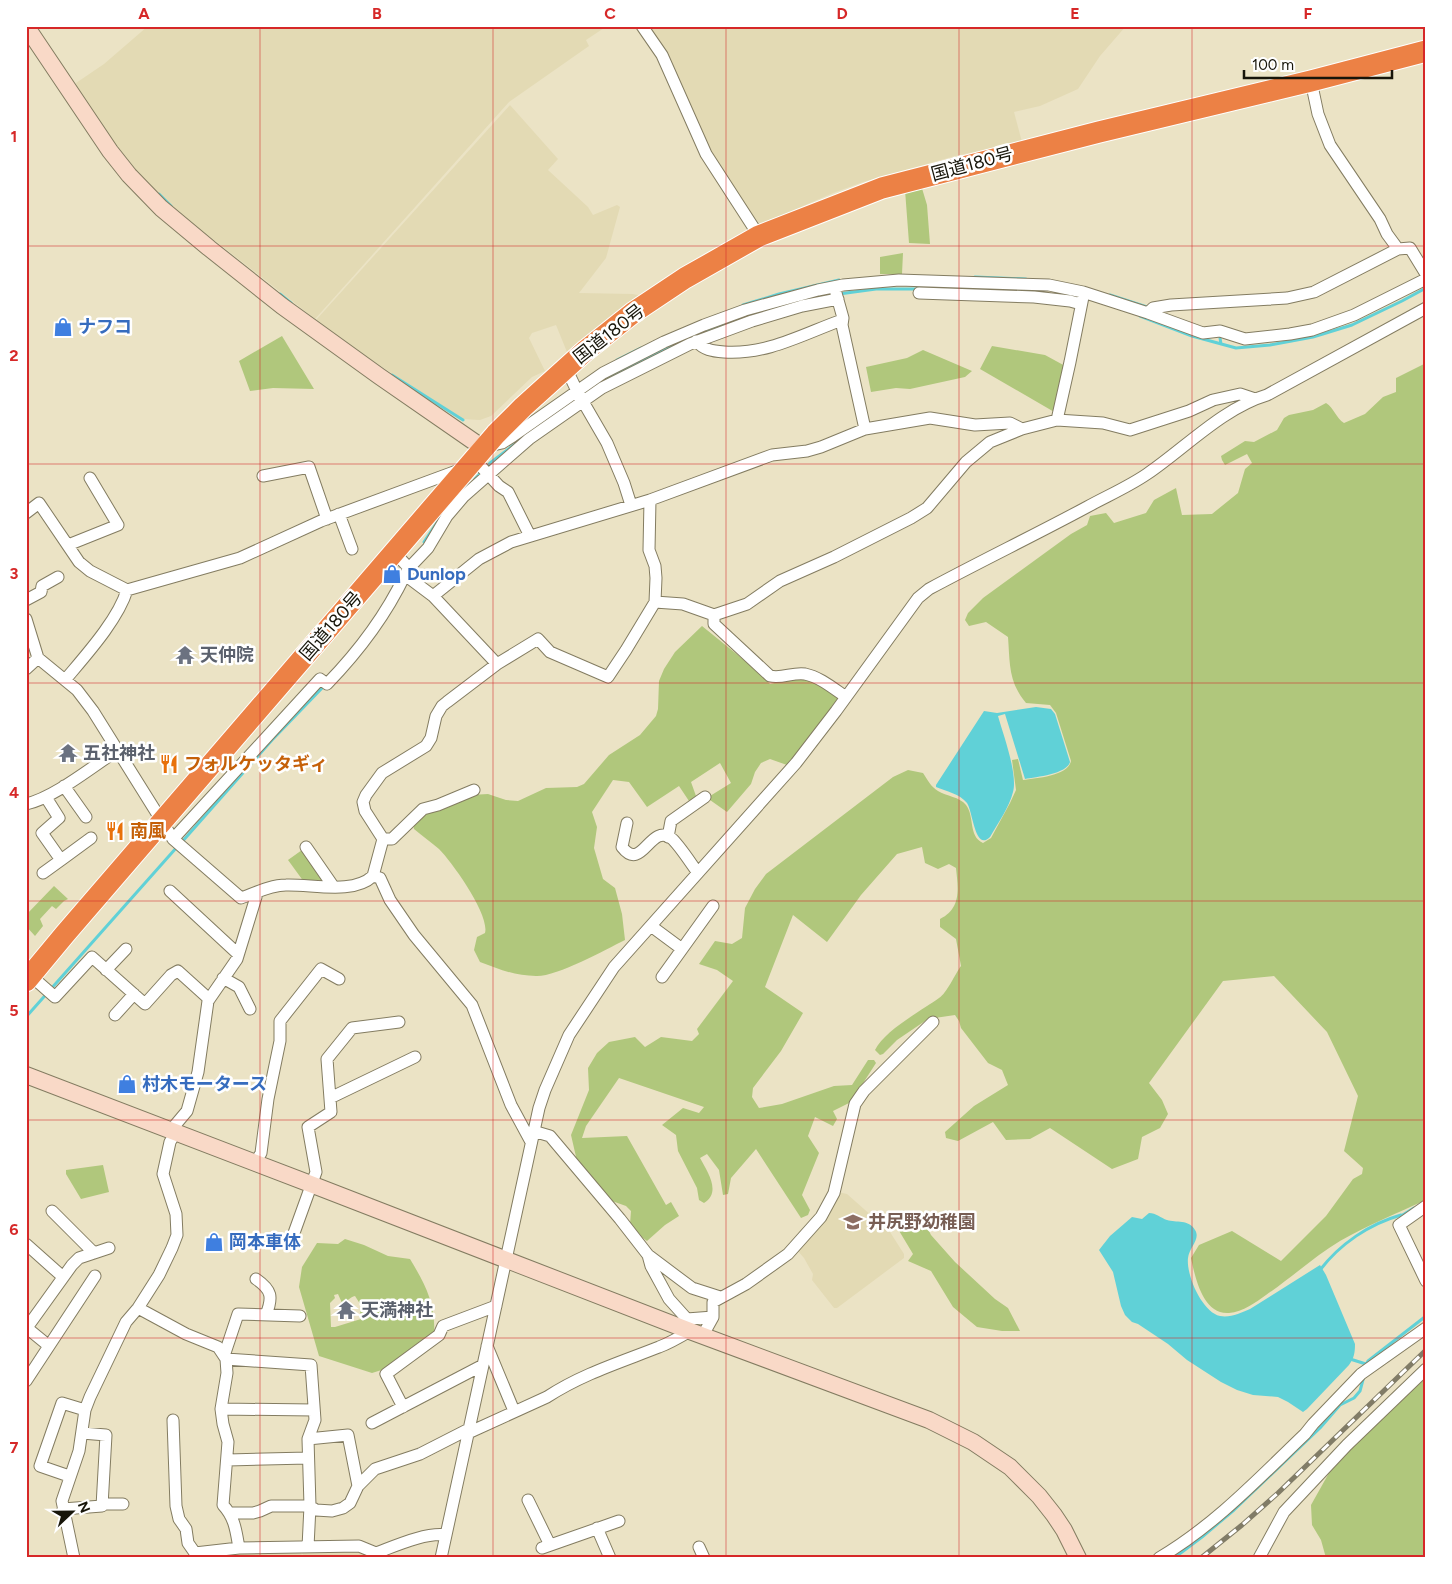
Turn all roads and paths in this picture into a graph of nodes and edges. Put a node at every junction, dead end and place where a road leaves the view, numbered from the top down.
1 (26, 26) edge
2 (642, 26) edge
3 (1426, 51) edge
4 (1312, 81) junction
5 (759, 236) junction
6 (1398, 249) junction
7 (1426, 274) edge
8 (1426, 279) edge
9 (919, 292) dead end
10 (836, 293) junction
11 (1082, 298) junction
12 (1426, 308) edge
13 (1150, 311) junction
14 (842, 320) junction
15 (696, 341) junction
16 (577, 390) junction
17 (1256, 399) junction
18 (1057, 420) junction
19 (865, 429) junction
20 (1022, 429) junction
21 (480, 464) junction
22 (263, 476) dead end
23 (90, 478) dead end
24 (650, 500) junction
25 (631, 505) junction
26 (26, 513) edge
27 (339, 514) junction
28 (327, 519) junction
29 (530, 536) junction
30 (68, 545) junction
31 (352, 549) dead end
32 (394, 552) junction
33 (407, 572) junction
34 (58, 577) dead end
35 (127, 590) junction
36 (433, 596) junction
37 (26, 600) edge
38 (655, 602) junction
39 (714, 615) junction
40 (26, 619) edge
41 (38, 658) junction
42 (497, 664) junction
43 (26, 669) edge
44 (65, 680) junction
45 (846, 697) junction
46 (118, 750) junction
47 (64, 786) junction
48 (474, 790) dead end
49 (48, 796) junction
50 (705, 797) dead end
51 (26, 804) edge
52 (86, 817) dead end
53 (161, 822) junction
54 (627, 823) dead end
55 (668, 837) junction
56 (92, 838) dead end
57 (173, 839) junction
58 (384, 839) junction
59 (306, 847) dead end
60 (61, 860) junction
61 (43, 873) dead end
62 (698, 873) junction
63 (373, 876) junction
64 (333, 886) junction
65 (170, 891) dead end
66 (256, 893) junction
67 (713, 906) dead end
68 (650, 926) junction
69 (126, 949) dead end
70 (682, 949) junction
71 (238, 954) junction
72 (106, 970) junction
73 (662, 977) dead end
74 (223, 978) junction
75 (339, 979) dead end
76 (37, 984) edge
77 (134, 994) junction
78 (209, 999) junction
79 (250, 1009) dead end
80 (115, 1015) dead end
81 (399, 1022) dead end
82 (933, 1022) dead end
83 (415, 1057) dead end
84 (26, 1075) edge
85 (330, 1098) junction
86 (173, 1131) junction
87 (532, 1136) junction
88 (255, 1162) junction
89 (312, 1184) junction
90 (1426, 1206) edge
91 (52, 1211) dead end
92 (294, 1233) dead end
93 (26, 1244) edge
94 (109, 1248) dead end
95 (94, 1254) junction
96 (648, 1255) junction
97 (506, 1259) junction
98 (94, 1276) dead end
99 (63, 1277) junction
100 (256, 1279) dead end
101 (1426, 1281) edge
102 (720, 1297) junction
103 (496, 1306) junction
104 (138, 1308) junction
105 (266, 1315) junction
106 (300, 1316) dead end
107 (713, 1317) junction
108 (27, 1328) edge
109 (1426, 1328) edge
110 (696, 1333) junction
111 (49, 1346) junction
112 (487, 1346) junction
113 (225, 1358) junction
114 (483, 1365) junction
115 (1426, 1369) edge
116 (26, 1381) edge
117 (403, 1407) junction
118 (221, 1409) junction
119 (85, 1410) junction
120 (314, 1410) junction
121 (514, 1411) junction
122 (173, 1420) dead end
123 (372, 1423) dead end
124 (469, 1431) junction
125 (82, 1433) junction
126 (308, 1439) junction
127 (308, 1458) junction
128 (228, 1460) junction
129 (69, 1476) junction
130 (358, 1486) junction
131 (528, 1500) dead end
132 (102, 1504) junction
133 (123, 1504) dead end
134 (310, 1506) junction
135 (63, 1509) junction
136 (230, 1513) junction
137 (619, 1521) dead end
138 (597, 1528) junction
139 (446, 1535) junction
140 (308, 1546) junction
141 (698, 1547) dead end
142 (239, 1548) junction
143 (195, 1556) edge
144 (74, 1558) edge
145 (441, 1558) edge
146 (610, 1558) edge
147 (704, 1558) edge
148 (1078, 1558) edge
149 (1159, 1558) edge
150 (1260, 1558) edge

1 - 21 street
2 - 5 street
3 - 4 highway, 国道180号
4 - 5 highway, 国道180号
4 - 6 street
5 - 16 highway, 国道180号
6 - 7 street
6 - 13 street
8 - 13 street
9 - 11 street
10 - 11 street
10 - 14 street
10 - 15 street
10 - 16 street
11 - 13 street
11 - 18 street
12 - 17 street
14 - 15 street
14 - 19 street
15 - 16 street
16 - 21 street
16 - 21 highway, 国道180号
16 - 25 street
17 - 18 street
17 - 45 street
18 - 20 street
19 - 20 street
19 - 24 street
20 - 39 street
21 - 27 street
21 - 29 street
21 - 32 highway, 国道180号
21 - 33 street
22 - 28 street
23 - 30 street
24 - 25 street
24 - 38 street
25 - 29 street
26 - 30 street
27 - 28 street
27 - 31 street
28 - 35 street
29 - 36 street
30 - 35 street
32 - 33 street
32 - 53 highway, 国道180号
33 - 36 street
33 - 57 street
34 - 37 street
35 - 44 street
36 - 42 street
38 - 39 street
38 - 42 street
39 - 45 street
40 - 41 street
41 - 43 street
41 - 44 street
42 - 58 street
44 - 46 street
45 - 62 street
46 - 47 street
46 - 53 street
47 - 49 street
47 - 52 street
48 - 58 street
49 - 51 street
49 - 60 street
50 - 55 street
53 - 57 street
53 - 76 highway, 国道180号
54 - 55 street
55 - 62 street
56 - 60 street
57 - 66 street
58 - 63 street
59 - 64 street
60 - 61 street
62 - 68 street
63 - 64 street
63 - 87 street
64 - 66 street
65 - 71 street
66 - 71 street
67 - 70 street
68 - 70 street
68 - 87 street
69 - 72 street
70 - 73 street
71 - 74 street
72 - 76 street
72 - 77 street
74 - 78 street
74 - 79 street
75 - 88 street
77 - 78 street
77 - 80 street
78 - 86 street
81 - 85 street
82 - 102 street
83 - 85 street
84 - 86 street
85 - 89 street
86 - 88 street
86 - 104 street
87 - 96 street
87 - 97 street
88 - 89 street
89 - 92 street
89 - 97 street
90 - 101 street
91 - 95 street
93 - 99 street
94 - 95 street
95 - 99 street
96 - 102 street
96 - 107 street
97 - 103 street
97 - 110 street
98 - 111 street
99 - 108 street
100 - 105 street
102 - 107 street
103 - 112 street
103 - 117 street
104 - 113 street
104 - 119 street
105 - 106 street
105 - 113 street
107 - 110 street
108 - 111 street
109 - 149 street
110 - 121 street
110 - 148 street
111 - 116 street
112 - 114 street
112 - 121 street
113 - 118 street
113 - 120 street
114 - 117 street
114 - 124 street
115 - 150 street
117 - 123 street
118 - 120 street
118 - 128 street
119 - 125 street
119 - 129 street
120 - 126 street
121 - 124 street
122 - 143 street
124 - 130 street
124 - 139 street
125 - 129 street
125 - 132 street
126 - 127 street
126 - 130 street
127 - 128 street
127 - 134 street
128 - 136 street
129 - 135 street
130 - 134 street
131 - 138 street
132 - 133 street
132 - 135 street
134 - 136 street
134 - 140 street
135 - 144 street
136 - 142 street
137 - 138 street
138 - 146 street
139 - 140 street
139 - 145 street
140 - 142 street
141 - 147 street
142 - 143 street

